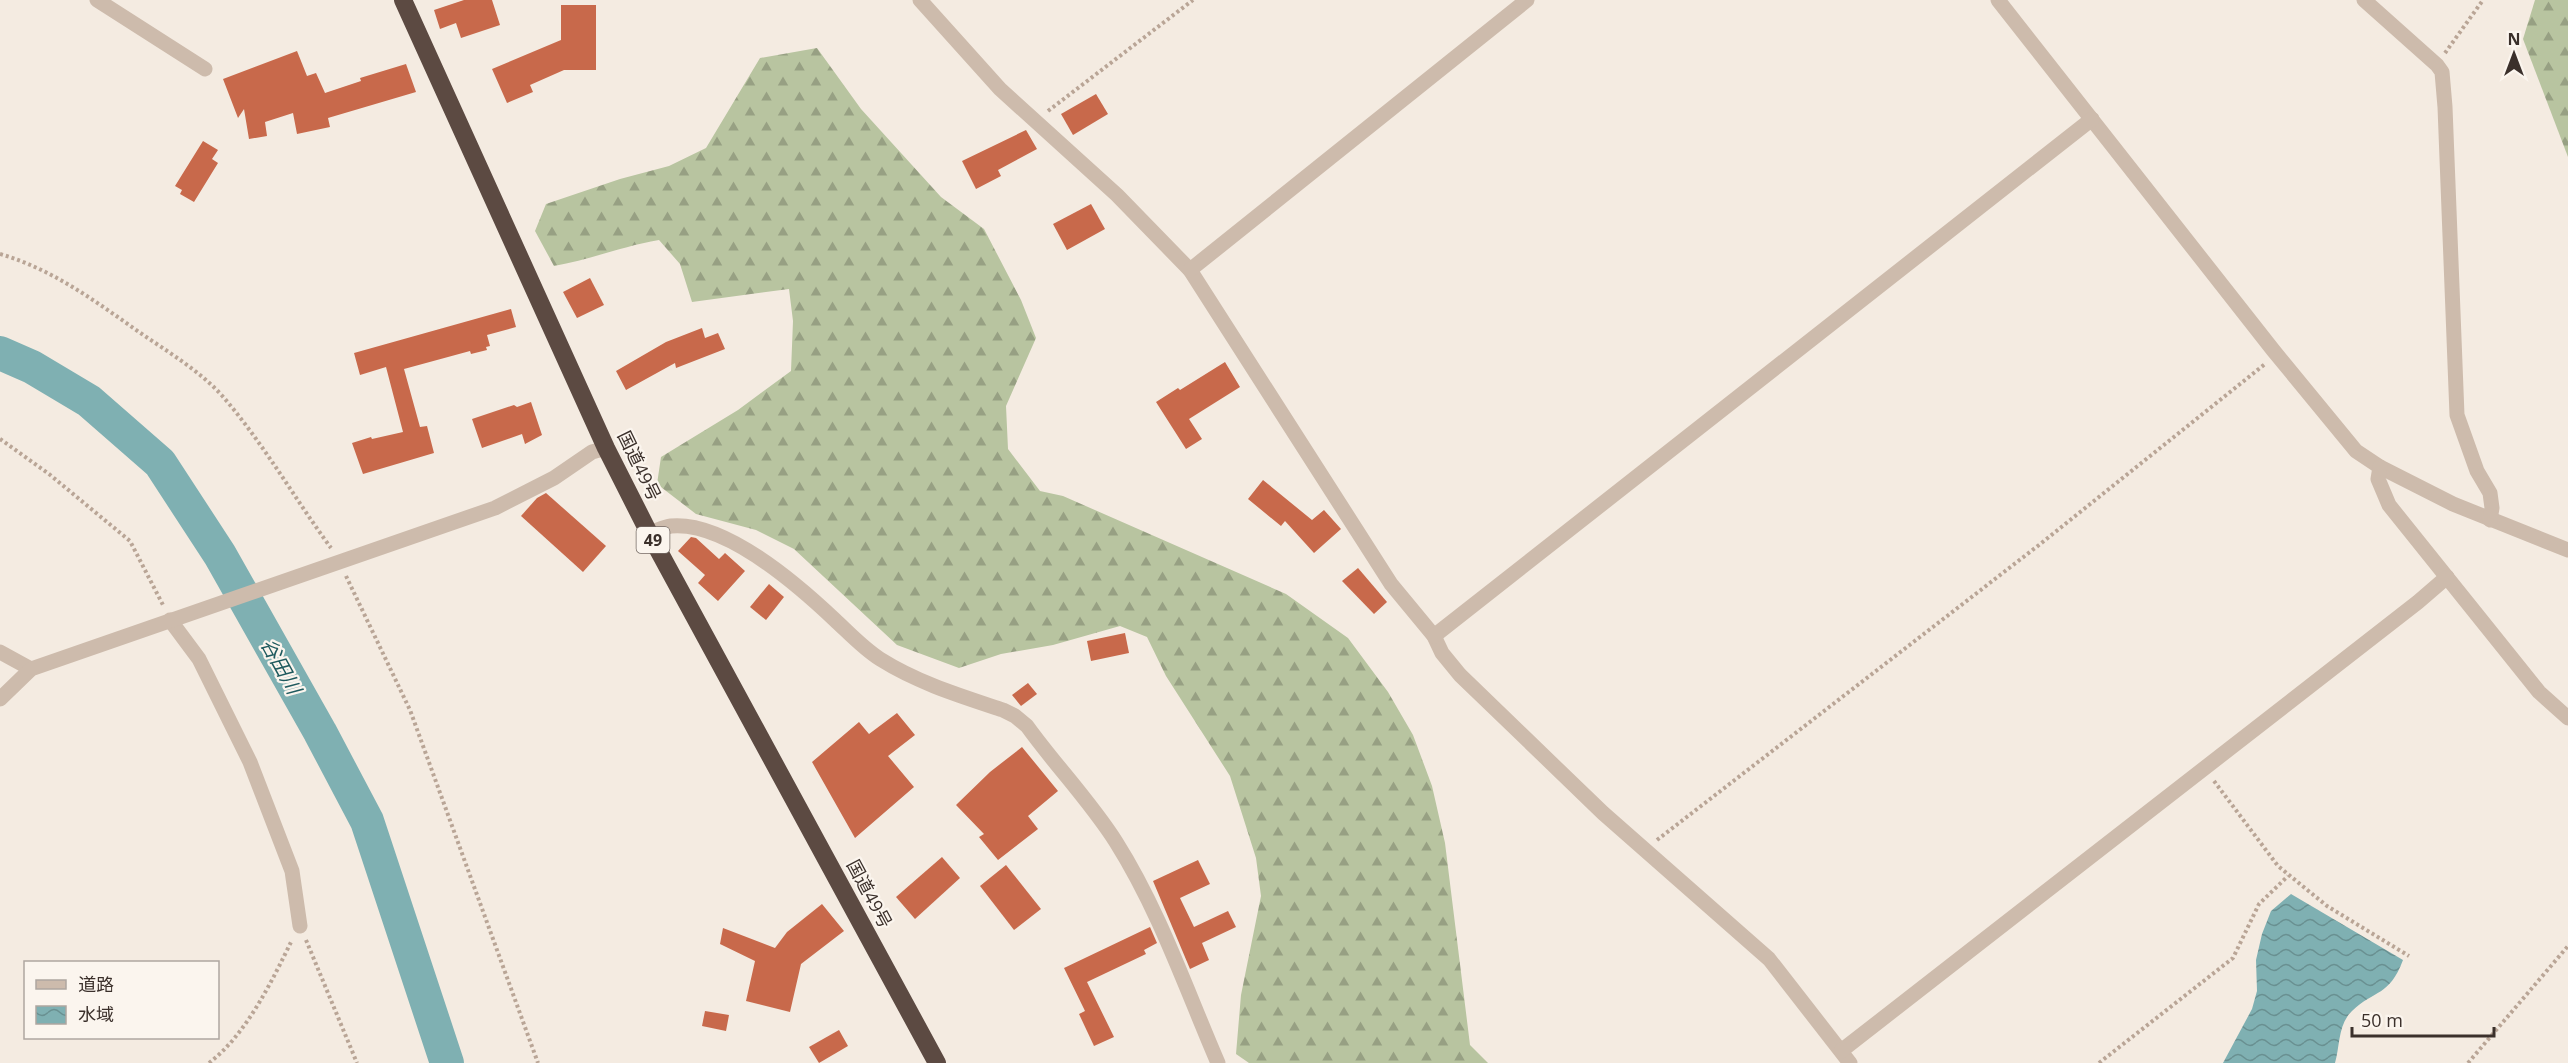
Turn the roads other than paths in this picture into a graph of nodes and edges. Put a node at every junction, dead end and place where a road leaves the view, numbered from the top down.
1 (97, 0) edge
2 (404, 0) edge
3 (920, 0) edge
4 (1527, 0) edge
5 (1998, 0) edge
6 (2364, 0) edge
7 (205, 69) dead end
8 (2092, 119) junction
9 (1190, 270) junction
10 (606, 448) junction
11 (2380, 467) junction
12 (2490, 520) junction
13 (649, 533) junction
14 (2568, 550) edge
15 (2447, 577) junction
16 (173, 619) junction
17 (1434, 636) junction
18 (0, 652) edge
19 (31, 669) junction
20 (0, 699) edge
21 (2568, 718) edge
22 (300, 926) road end
23 (1845, 1057) edge
24 (937, 1063) edge
25 (1218, 1063) edge

1 - 7 street
2 - 10 highway, 国道49号 / 49
3 - 9 street
4 - 9 street
5 - 8 street
6 - 12 street
8 - 11 street
8 - 17 street
9 - 17 street
10 - 13 highway, 国道49号 / 49
10 - 16 street
11 - 12 street
11 - 15 street
12 - 14 street
13 - 24 highway, 国道49号 / 49
13 - 25 street
15 - 21 street
15 - 23 street
16 - 19 street
16 - 22 street
17 - 23 street
18 - 19 street
19 - 20 street

